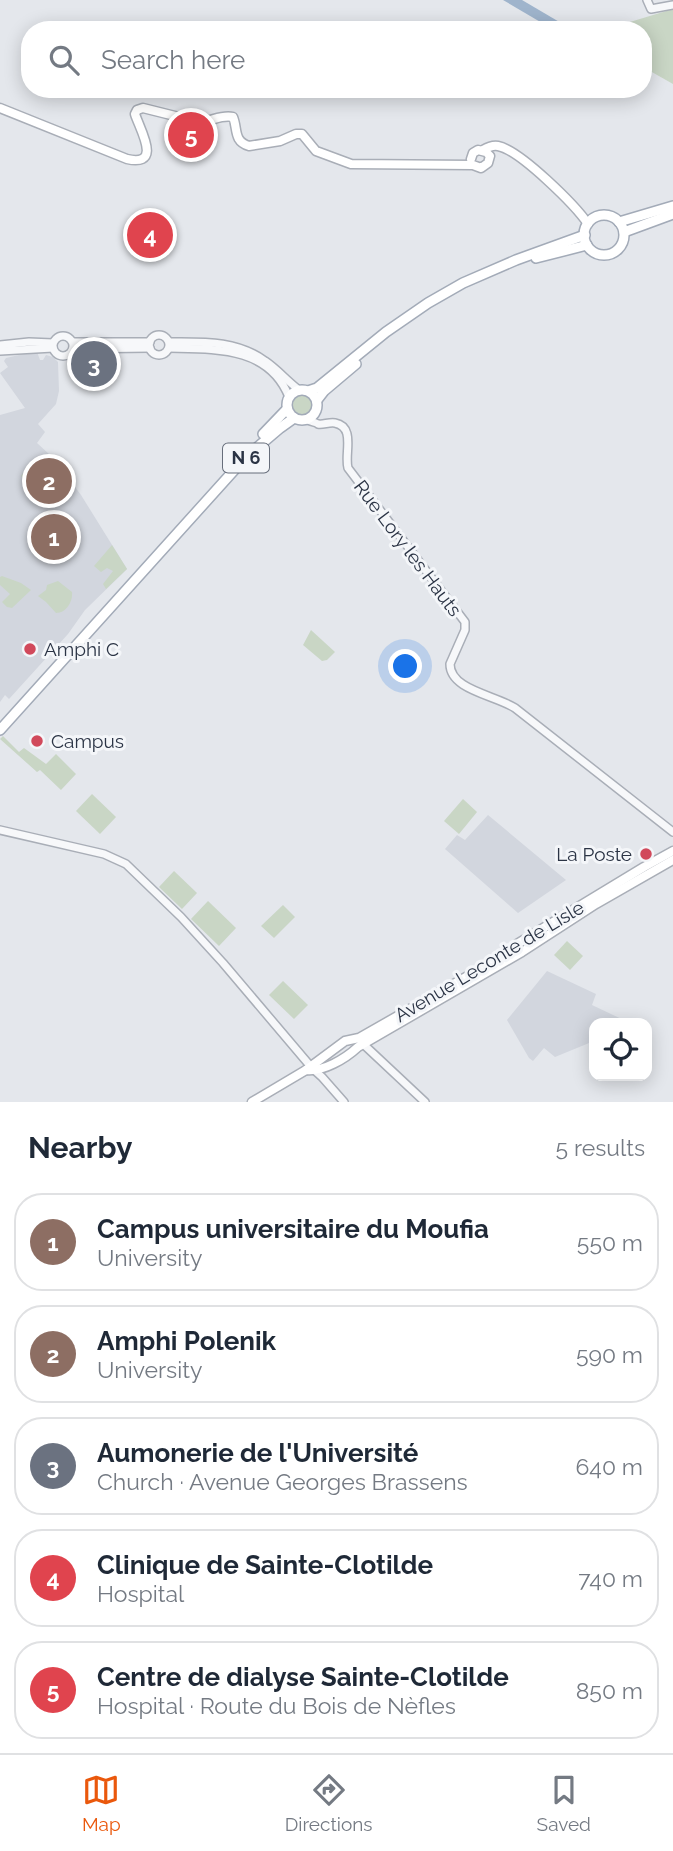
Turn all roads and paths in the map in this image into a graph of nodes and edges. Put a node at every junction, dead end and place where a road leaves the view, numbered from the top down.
1 (647, 0) edge
2 (673, 5) edge
3 (0, 108) edge
4 (486, 153) junction
5 (472, 162) junction
6 (673, 205) edge
7 (673, 214) edge
8 (591, 221) junction
9 (622, 227) junction
10 (584, 235) junction
11 (587, 245) junction
12 (517, 262) junction
13 (388, 333) junction
14 (0, 345) edge
15 (51, 345) junction
16 (73, 345) junction
17 (150, 345) junction
18 (169, 345) junction
19 (0, 351) edge
20 (304, 391) junction
21 (287, 393) junction
22 (317, 400) junction
23 (287, 409) junction
24 (294, 418) junction
25 (312, 419) junction
26 (202, 502) junction
27 (186, 520) junction
28 (0, 722) edge
29 (0, 730) edge
30 (0, 831) edge
31 (673, 832) edge
32 (673, 851) edge
33 (673, 860) edge
34 (361, 1041) junction
35 (310, 1069) junction
36 (252, 1102) edge
37 (344, 1102) edge
38 (425, 1102) edge

1 - 2 street
3 - 5 main road
4 - 5 main road
4 - 5 main road
4 - 8 main road
6 - 9 main road
7 - 9 main road
8 - 9 main road
8 - 10 main road
9 - 11 main road
10 - 11 main road
10 - 12 main road
11 - 12 main road
12 - 13 main road
13 - 20 main road
13 - 22 main road
14 - 15 street
15 - 16 street
15 - 16 street
15 - 19 street
16 - 17 street
17 - 18 street
17 - 18 street
18 - 20 street
18 - 21 street
20 - 21 main road
20 - 22 main road
21 - 23 main road
22 - 25 main road
23 - 24 main road
23 - 26 main road, N 6
24 - 25 main road
24 - 26 main road, N 6
25 - 31 street, Rue Lory les Hauts
26 - 27 main road, N 6
27 - 28 main road, N 6
27 - 29 main road, N 6
30 - 35 street
32 - 34 main road, Avenue Leconte de Lisle
33 - 34 main road, Avenue Leconte de Lisle
34 - 35 main road, Avenue Leconte de Lisle
34 - 35 main road, Avenue Leconte de Lisle
34 - 38 street
35 - 36 main road, Avenue Leconte de Lisle
35 - 37 street

